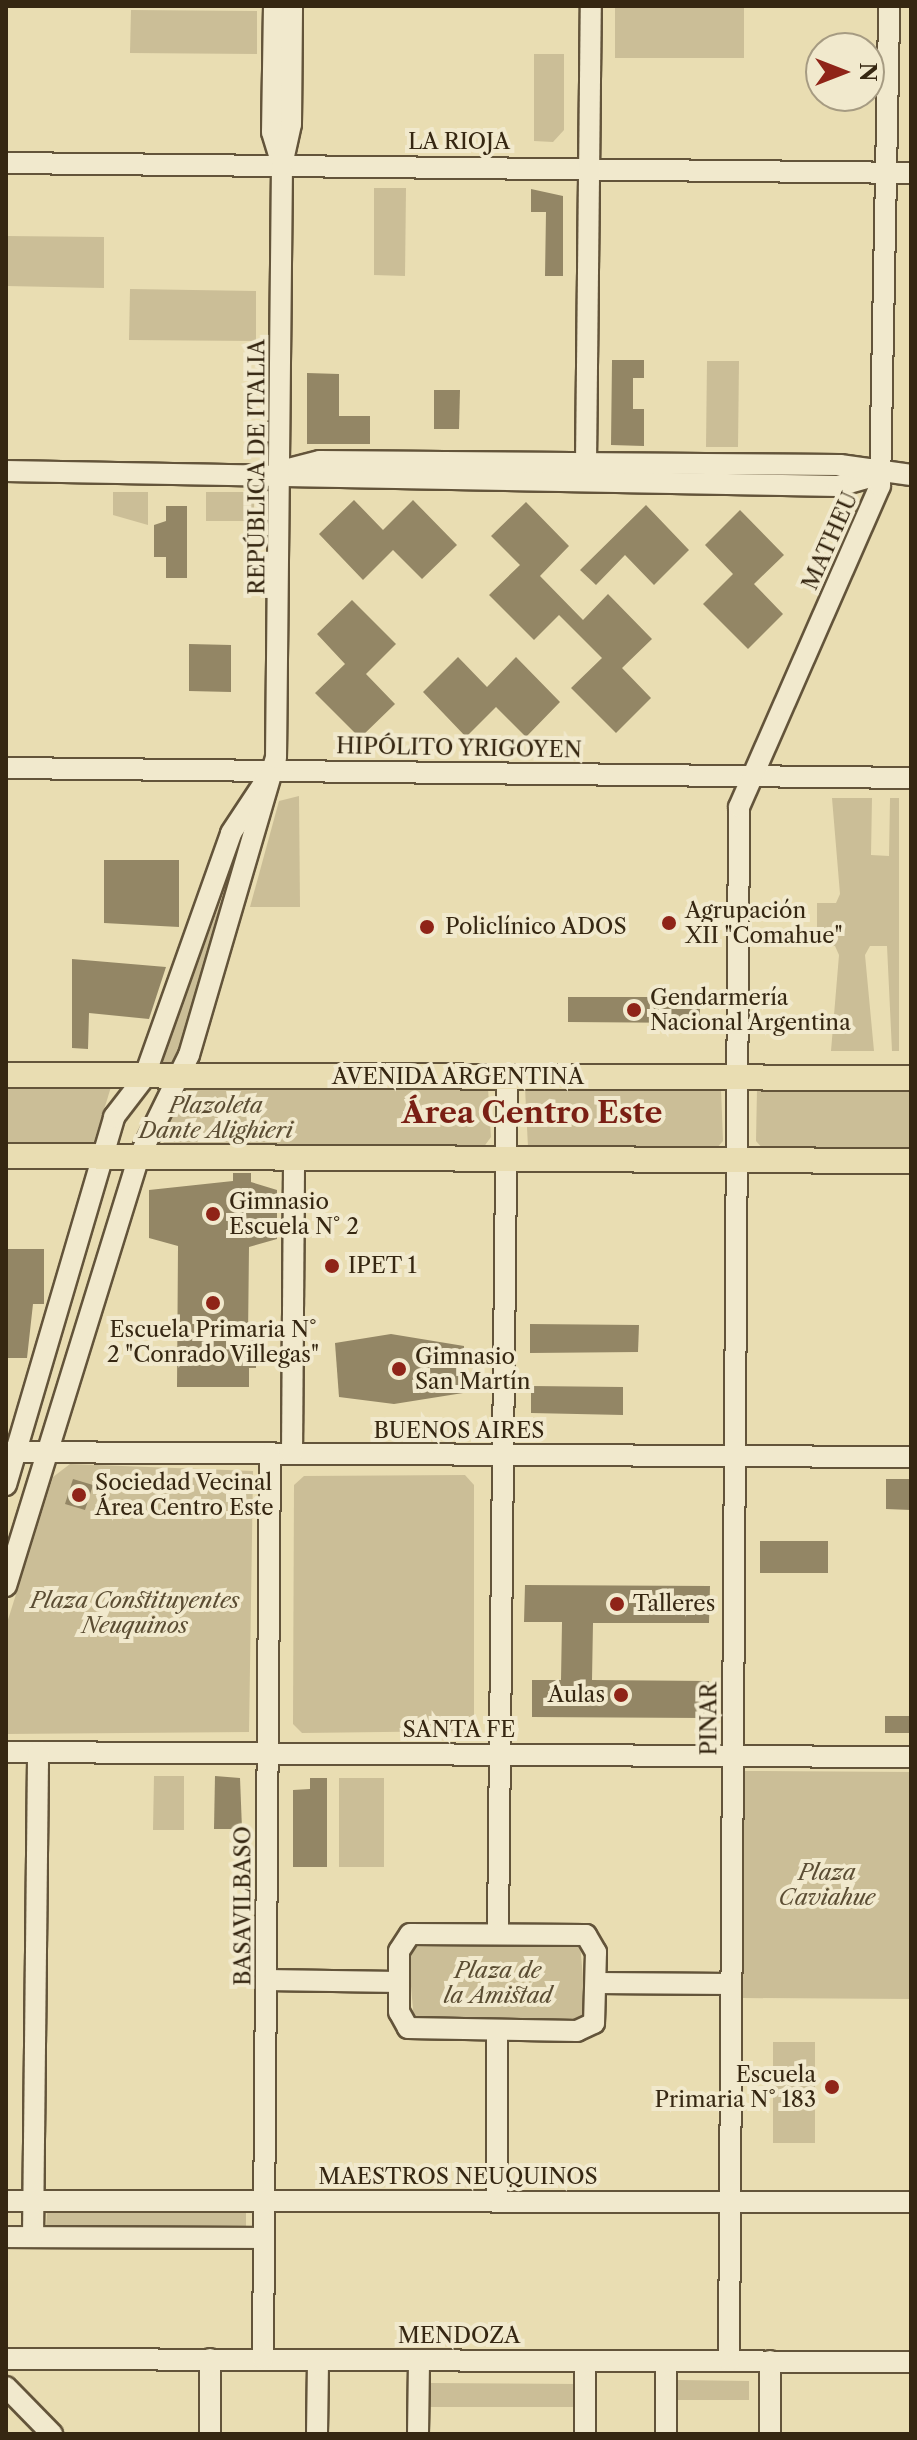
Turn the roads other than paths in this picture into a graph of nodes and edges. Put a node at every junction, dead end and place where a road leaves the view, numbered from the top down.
1 (274, 6) edge
2 (292, 6) edge
3 (591, 6) edge
4 (889, 6) edge
5 (6, 163) edge
6 (282, 165) junction
7 (589, 167) junction
8 (888, 172) junction
9 (911, 173) edge
10 (586, 463) junction
11 (6, 471) edge
12 (281, 471) junction
13 (881, 474) junction
14 (911, 475) edge
15 (6, 768) edge
16 (273, 770) junction
17 (748, 776) junction
18 (911, 778) edge
19 (6, 1075) edge
20 (507, 1077) junction
21 (738, 1077) junction
22 (144, 1078) junction
23 (188, 1078) junction
24 (911, 1078) edge
25 (6, 1156) edge
26 (104, 1157) junction
27 (139, 1157) junction
28 (294, 1158) junction
29 (506, 1159) junction
30 (738, 1161) junction
31 (911, 1161) edge
32 (11, 1452) edge
33 (46, 1452) junction
34 (270, 1454) junction
35 (292, 1454) junction
36 (502, 1456) junction
37 (735, 1456) junction
38 (911, 1457) edge
39 (6, 1485) edge
40 (6, 1586) edge
41 (6, 1752) edge
42 (38, 1752) junction
43 (268, 1753) junction
44 (499, 1754) junction
45 (733, 1756) junction
46 (911, 1757) edge
47 (498, 1933) junction
48 (266, 1980) junction
49 (399, 1982) junction
50 (596, 1983) junction
51 (731, 1984) junction
52 (497, 2030) junction
53 (497, 2200) junction
54 (6, 2201) edge
55 (33, 2201) junction
56 (730, 2201) junction
57 (911, 2202) edge
58 (265, 2203) junction
59 (6, 2237) edge
60 (33, 2237) junction
61 (264, 2238) junction
62 (6, 2359) edge
63 (210, 2359) junction
64 (263, 2359) junction
65 (318, 2360) junction
66 (419, 2360) junction
67 (585, 2361) junction
68 (666, 2361) junction
69 (729, 2361) junction
70 (770, 2361) junction
71 (911, 2362) edge
72 (6, 2387) edge
73 (52, 2434) edge
74 (210, 2434) edge
75 (317, 2434) edge
76 (418, 2434) edge
77 (585, 2434) edge
78 (666, 2434) edge
79 (770, 2434) edge

1 - 6 street, REPÚBLICA DE ITALIA
2 - 6 street, REPÚBLICA DE ITALIA
3 - 7 street
4 - 8 street, MATHEU
5 - 6 street, LA RIOJA
6 - 7 street, LA RIOJA
6 - 12 street, REPÚBLICA DE ITALIA
7 - 8 street, LA RIOJA
7 - 10 street
8 - 9 street, LA RIOJA
8 - 13 street, MATHEU
10 - 12 street
10 - 13 street
11 - 12 street
12 - 13 street
12 - 16 street, REPÚBLICA DE ITALIA
13 - 14 street
13 - 17 street, MATHEU
15 - 16 street, HIPÓLITO YRIGOYEN
16 - 17 street, HIPÓLITO YRIGOYEN
16 - 22 street
16 - 23 street, REPÚBLICA DE ITALIA
17 - 18 street, HIPÓLITO YRIGOYEN
17 - 21 street, MATHEU
19 - 22 main road, AVENIDA ARGENTINA
20 - 21 main road, AVENIDA ARGENTINA
20 - 23 main road, AVENIDA ARGENTINA
20 - 29 street
21 - 24 main road, AVENIDA ARGENTINA
21 - 30 street, PINAR
22 - 23 main road, AVENIDA ARGENTINA
22 - 26 street
23 - 27 street
25 - 26 main road
26 - 27 main road
26 - 32 street
27 - 28 main road
27 - 33 street
28 - 29 main road
28 - 35 street
29 - 30 main road
29 - 36 street
30 - 31 main road
30 - 37 street, PINAR
32 - 33 street, BUENOS AIRES
32 - 39 street
33 - 34 street, BUENOS AIRES
33 - 40 street
34 - 35 street, BUENOS AIRES
34 - 43 street, BASAVILBASO
35 - 36 street, BUENOS AIRES
36 - 37 street, BUENOS AIRES
36 - 44 street
37 - 38 street, BUENOS AIRES
37 - 45 street, PINAR
41 - 42 street, SANTA FE
42 - 43 street, SANTA FE
42 - 55 street
43 - 44 street, SANTA FE
43 - 48 street, BASAVILBASO
44 - 45 street, SANTA FE
44 - 47 street
45 - 46 street, SANTA FE
45 - 51 street, PINAR
47 - 49 street
47 - 50 street
48 - 49 street
48 - 58 street, BASAVILBASO
49 - 52 street
50 - 51 street
50 - 52 street
51 - 56 street, PINAR
52 - 53 street
53 - 56 street, MAESTROS NEUQUINOS
53 - 58 street, MAESTROS NEUQUINOS
54 - 55 street, MAESTROS NEUQUINOS
55 - 58 street, MAESTROS NEUQUINOS
55 - 60 street
56 - 57 street, MAESTROS NEUQUINOS
56 - 69 street, PINAR
58 - 61 street, BASAVILBASO
59 - 60 street
60 - 61 street
61 - 64 street, BASAVILBASO
62 - 63 street, MENDOZA
63 - 64 street, MENDOZA
63 - 74 street
64 - 65 street, MENDOZA
65 - 66 street, MENDOZA
65 - 75 street
66 - 67 street, MENDOZA
66 - 76 street
67 - 68 street, MENDOZA
67 - 77 street
68 - 69 street, MENDOZA
68 - 78 street
69 - 70 street, MENDOZA
70 - 71 street, MENDOZA
70 - 79 street
72 - 73 street

